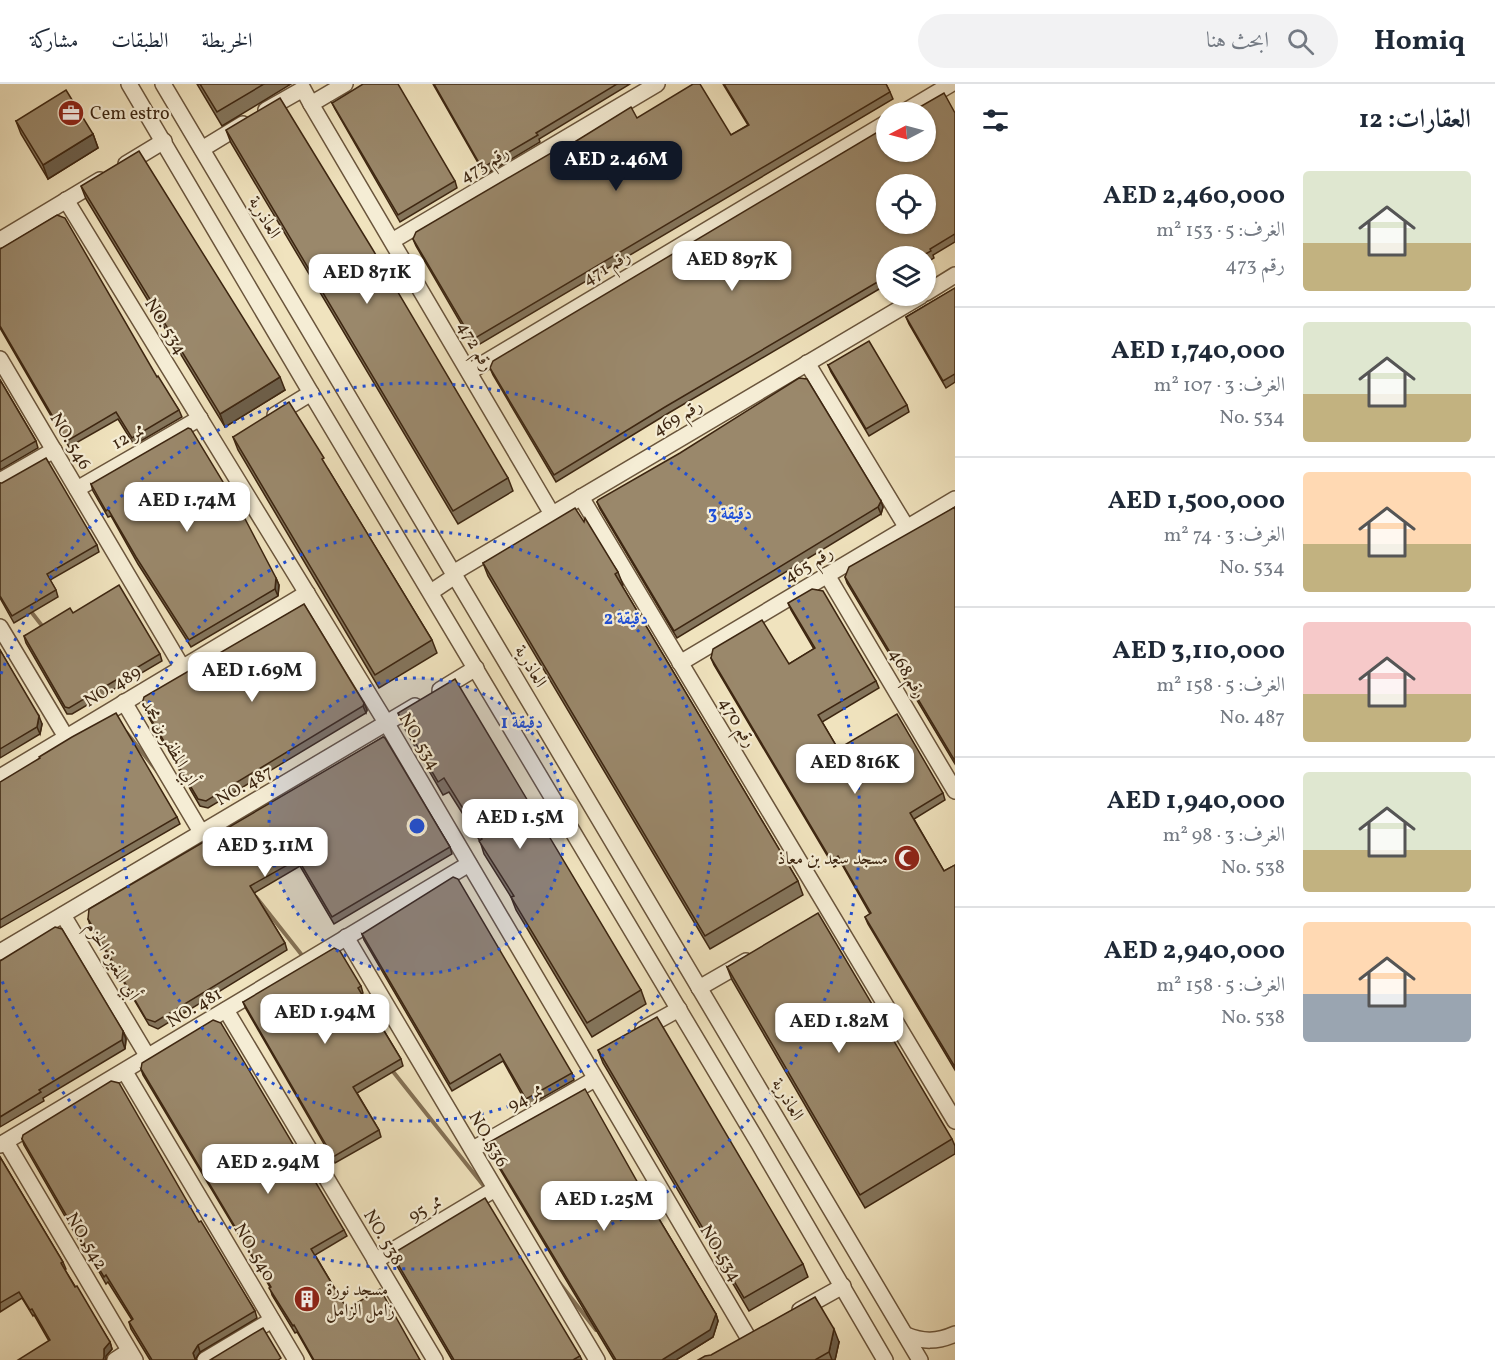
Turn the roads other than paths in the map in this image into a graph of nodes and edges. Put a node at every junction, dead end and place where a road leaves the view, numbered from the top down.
1 (130, 84) edge
2 (163, 84) edge
3 (345, 84) edge
4 (657, 84) edge
5 (951, 84) edge
6 (921, 102) edge
7 (311, 104) junction
8 (876, 129) edge
9 (164, 141) junction
10 (202, 149) junction
11 (66, 200) junction
12 (0, 240) edge
13 (392, 241) junction
14 (955, 275) edge
15 (936, 287) edge
16 (904, 306) edge
17 (0, 359) edge
18 (807, 363) junction
19 (469, 372) junction
20 (310, 393) junction
21 (200, 418) junction
22 (260, 424) edge
23 (54, 450) junction
24 (0, 481) edge
25 (77, 489) junction
26 (581, 497) junction
27 (955, 499) edge
28 (552, 514) junction
29 (907, 528) junction
30 (454, 575) junction
31 (827, 575) junction
32 (431, 592) junction
33 (307, 593) junction
34 (0, 627) edge
35 (680, 663) junction
36 (182, 667) junction
37 (476, 668) junction
38 (124, 702) junction
39 (387, 724) junction
40 (66, 737) junction
41 (0, 777) edge
42 (955, 791) edge
43 (201, 832) junction
44 (469, 864) junction
45 (63, 915) junction
46 (346, 937) junction
47 (0, 952) edge
48 (759, 953) edge
49 (699, 988) junction
50 (679, 1009) junction
51 (226, 1010) junction
52 (627, 1038) edge
53 (148, 1057) junction
54 (124, 1072) junction
55 (595, 1079) junction
56 (955, 1121) edge
57 (785, 1132) junction
58 (3, 1144) edge
59 (759, 1144) junction
60 (473, 1149) junction
61 (495, 1189) junction
62 (375, 1261) junction
63 (843, 1286) junction
64 (790, 1315) edge
65 (273, 1320) junction
66 (955, 1334) edge
67 (906, 1335) junction
68 (749, 1338) edge
69 (875, 1352) edge
70 (132, 1355) edge
71 (115, 1360) edge
72 (206, 1360) edge
73 (296, 1360) edge
74 (435, 1360) edge
75 (597, 1360) edge
76 (885, 1360) edge
77 (920, 1360) edge

1 - 9 street
2 - 10 street, العاذرية
3 - 7 street
4 - 13 street, رقم 473
5 - 6 street
7 - 10 street
7 - 13 street, رقم 472
8 - 19 street, رقم 471
9 - 11 street
9 - 20 street
10 - 30 street, العاذرية
11 - 12 street
11 - 21 street, NO. 534
13 - 19 street, رقم 472
14 - 15 street
16 - 18 street, رقم 469
17 - 23 street, NO. 546
18 - 26 street, رقم 469
18 - 29 street
19 - 28 street, رقم 472
20 - 22 street
20 - 32 street
21 - 25 street, ممر 12
21 - 33 street, NO. 534
23 - 24 street
23 - 25 street, NO. 546
25 - 36 street, NO. 546
26 - 28 street, رقم 469
26 - 35 street, رقم 470
27 - 29 street, رقم 465
28 - 30 street, رقم 469
29 - 31 street, رقم 465
30 - 32 street, رقم 469
30 - 49 street, العاذرية
31 - 35 street, رقم 465
31 - 42 street, رقم 468
32 - 37 street
33 - 36 street, NO. 489
33 - 39 street, NO. 534
34 - 40 street
35 - 56 street, رقم 470
36 - 38 street, NO. 489
37 - 39 street, NO. 487
37 - 50 street
38 - 40 street, NO. 489
38 - 43 street, أبي المظفر بن محمد
39 - 43 street, NO. 487
39 - 44 street, NO. 534
40 - 41 street, NO. 489
43 - 45 street, NO. 487
44 - 46 street, NO. 481
44 - 55 street, NO. 534
45 - 47 street, NO. 487
45 - 53 street, أبي المغيرة الحزم
46 - 51 street, NO. 481
46 - 60 street, NO. 536
48 - 49 street
49 - 57 street, العاذرية
50 - 52 street
50 - 59 street
51 - 53 street, NO. 481
51 - 62 street, NO. 538
53 - 54 street, NO. 481
54 - 58 street, NO. 481
54 - 65 street, NO. 540
55 - 60 street, ممر 94
55 - 68 street, NO. 534
57 - 59 street
57 - 67 street, العاذرية
58 - 70 street, NO. 542
59 - 63 street
60 - 61 street, NO. 536
61 - 62 street, ممر 95
61 - 75 street, NO. 536
62 - 74 street, NO. 538
63 - 64 street
63 - 69 street
65 - 72 street
65 - 73 street, NO. 540
66 - 67 street
67 - 77 street, العاذرية
69 - 76 street
70 - 71 street

